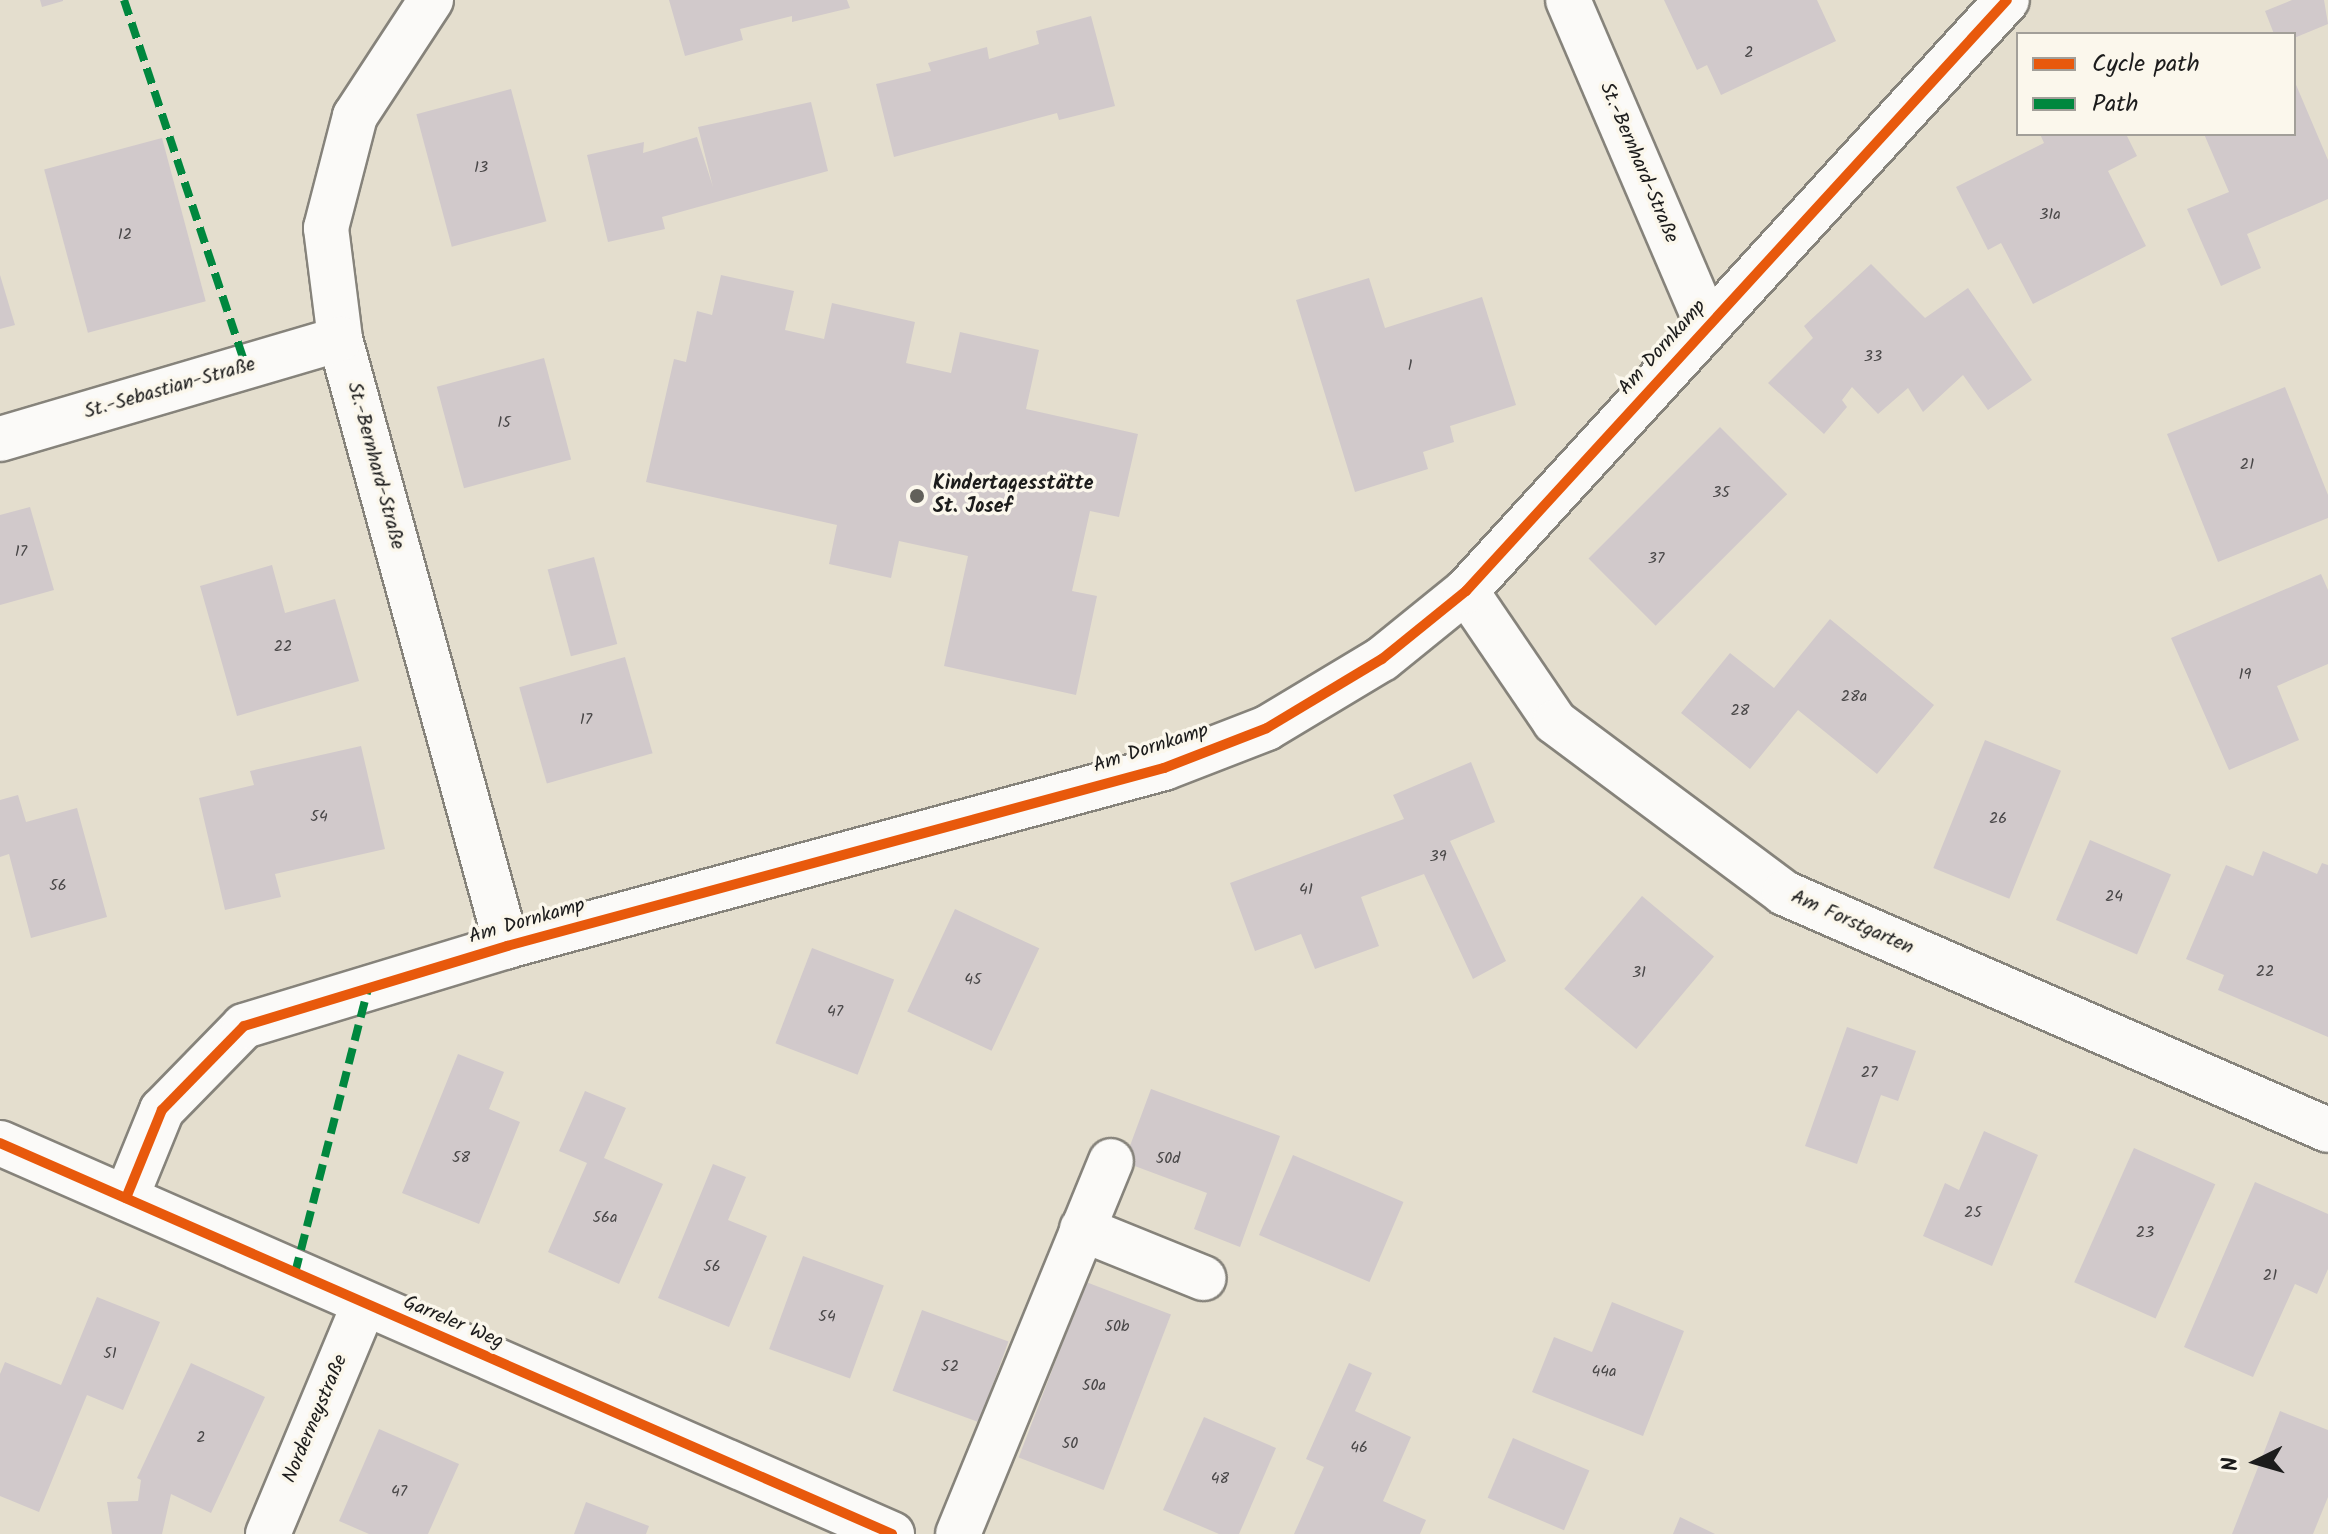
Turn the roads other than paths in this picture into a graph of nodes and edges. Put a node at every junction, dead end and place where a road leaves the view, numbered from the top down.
1 (431, 0) edge
2 (1568, 0) edge
3 (2007, 0) edge
4 (1708, 326) junction
5 (340, 339) junction
6 (0, 439) edge
7 (1466, 591) junction
8 (507, 946) junction
9 (2328, 1130) edge
10 (0, 1143) edge
11 (1111, 1161) dead end
12 (126, 1198) junction
13 (1082, 1229) junction
14 (1203, 1278) dead end
15 (364, 1304) junction
16 (268, 1534) edge
17 (892, 1534) edge
18 (958, 1534) edge

1 - 5 street, St.-Bernhard-Straße
2 - 4 street, St.-Bernhard-Straße
3 - 4 street, Am Dornkamp
4 - 7 street, Am Dornkamp
5 - 6 street, St.-Sebastian-Straße
5 - 8 street, St.-Bernhard-Straße
7 - 8 street, Am Dornkamp
7 - 9 street, Am Forstgarten
8 - 12 street, Am Dornkamp
10 - 12 street, Garreler Weg
11 - 13 street
12 - 15 street, Garreler Weg
13 - 14 street
13 - 18 street
15 - 16 street, Norderneystraße
15 - 17 street, Garreler Weg

